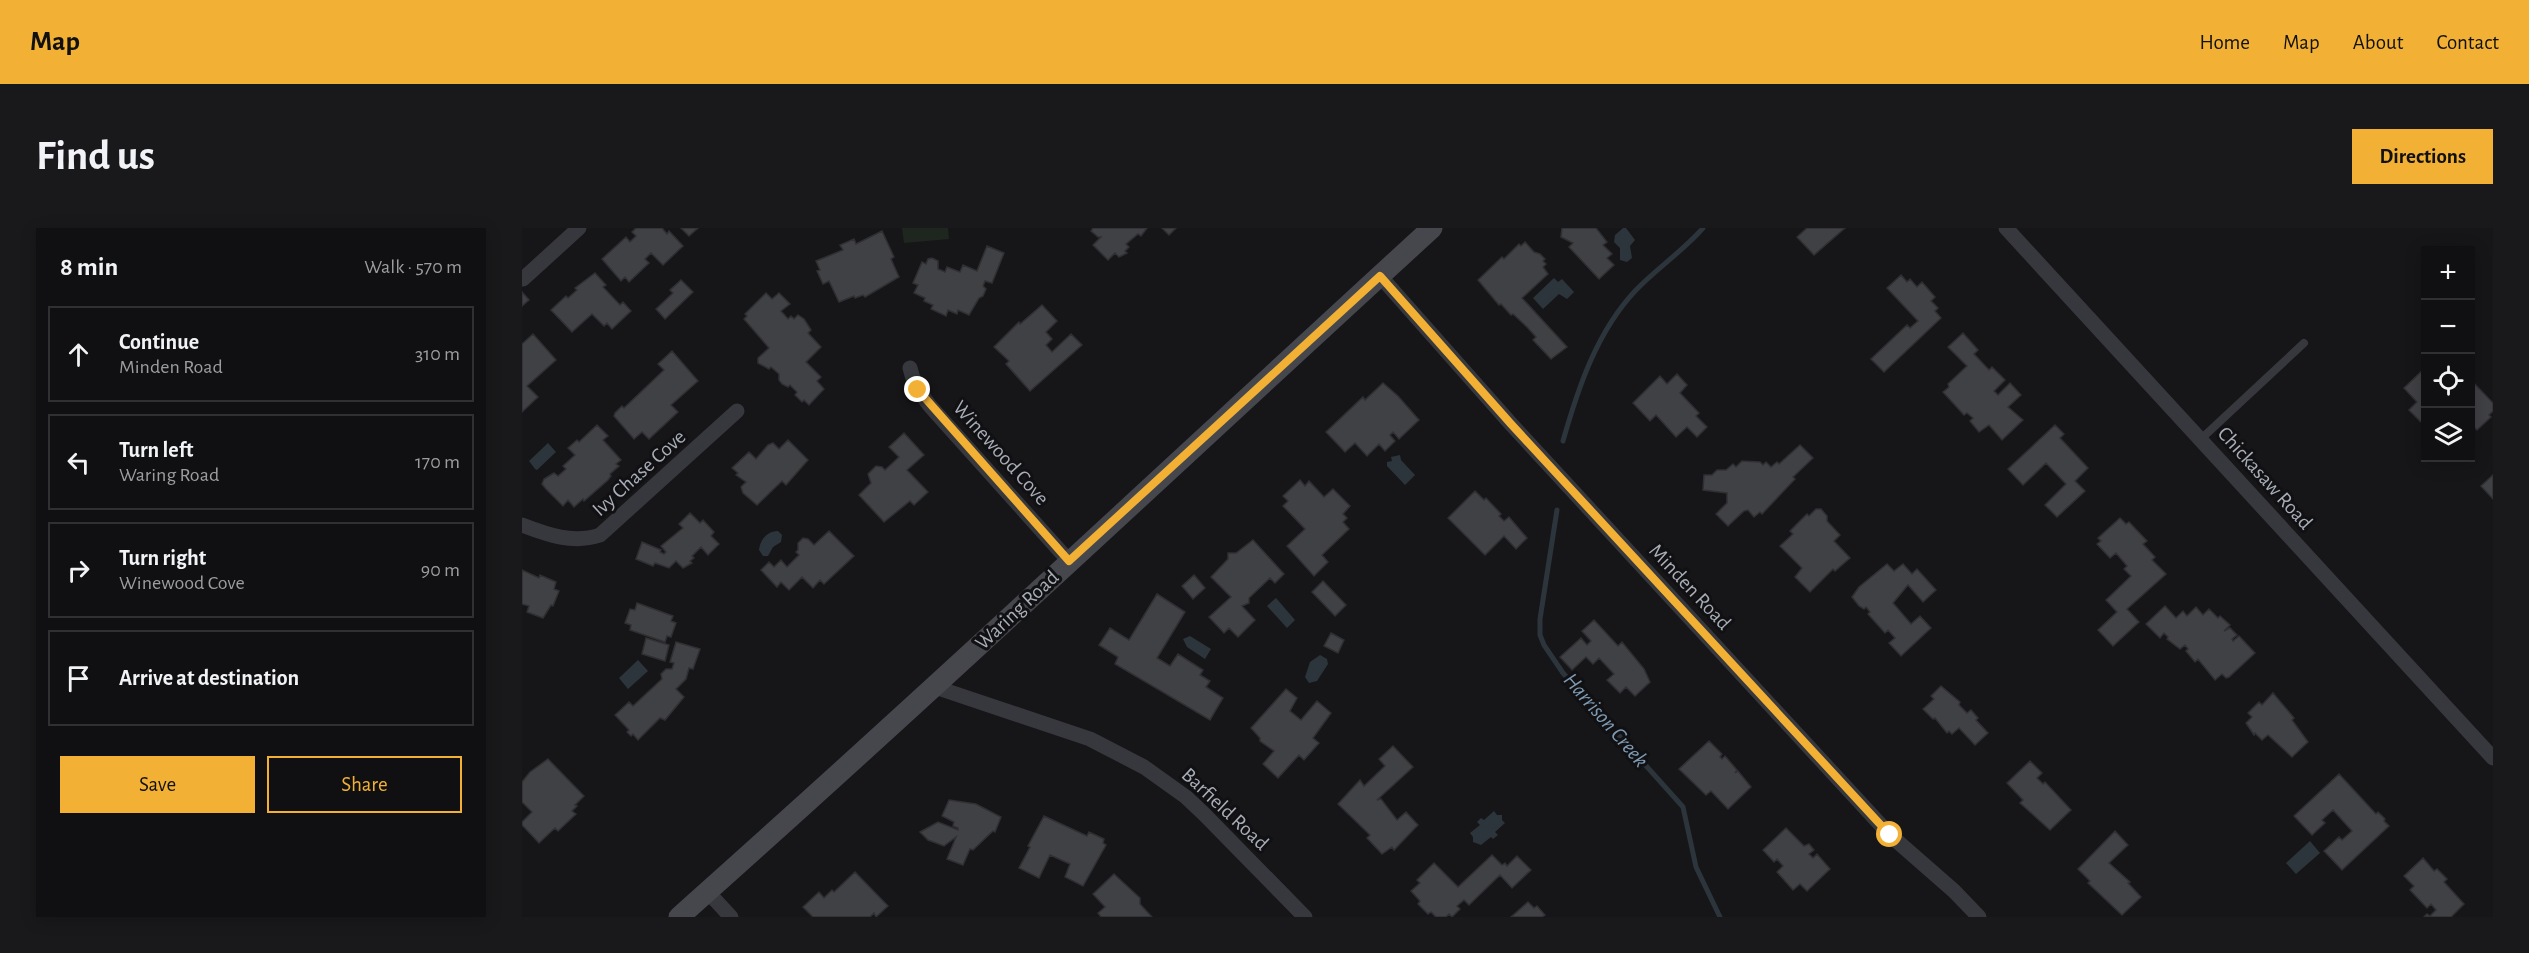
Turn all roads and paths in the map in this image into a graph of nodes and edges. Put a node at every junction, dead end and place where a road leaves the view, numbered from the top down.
1 (579, 228) edge
2 (1432, 228) edge
3 (2006, 228) edge
4 (1380, 276) junction
5 (523, 279) edge
6 (2304, 343) dead end
7 (910, 368) dead end
8 (737, 411) dead end
9 (2201, 439) junction
10 (522, 525) edge
11 (1069, 561) junction
12 (935, 687) junction
13 (2493, 758) edge
14 (707, 891) junction
15 (679, 917) edge
16 (731, 917) edge
17 (1305, 917) edge
18 (1979, 917) edge

1 - 5 street
2 - 4 main road, Waring Road
3 - 9 street, Chickasaw Road
4 - 11 main road, Waring Road
4 - 18 street, Minden Road
6 - 9 lane
7 - 11 street, Winewood Cove
8 - 10 street, Ivy Chase Cove
9 - 13 street, Chickasaw Road
11 - 12 main road, Waring Road
12 - 14 main road, Waring Road
12 - 17 street, Barfield Road
14 - 15 main road, Waring Road
14 - 16 street

